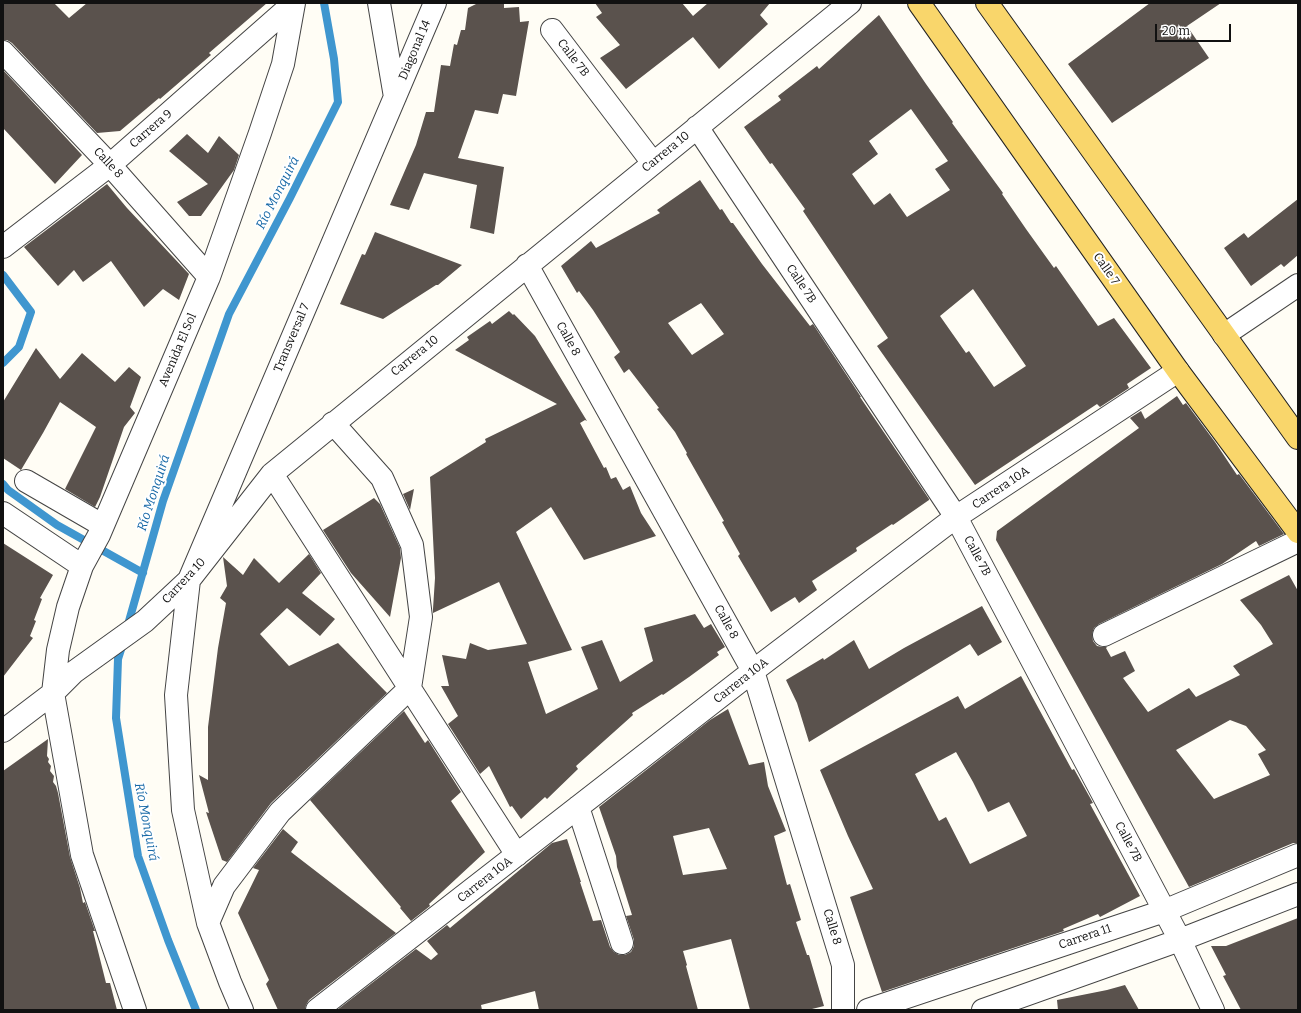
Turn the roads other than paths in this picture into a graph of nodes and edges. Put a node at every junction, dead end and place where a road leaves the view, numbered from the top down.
1 (294, 3) edge
2 (379, 3) edge
3 (435, 3) edge
4 (850, 3) edge
5 (919, 3) edge
6 (986, 3) edge
7 (552, 30) dead end
8 (3, 52) edge
9 (395, 97) junction
10 (697, 127) junction
11 (653, 163) junction
12 (110, 165) junction
13 (3, 247) edge
14 (527, 265) junction
15 (209, 277) junction
16 (1298, 285) edge
17 (1224, 335) junction
18 (1178, 370) junction
19 (333, 423) junction
20 (1298, 438) edge
21 (272, 474) junction
22 (26, 481) dead end
23 (3, 514) edge
24 (956, 518) junction
25 (100, 530) junction
26 (1298, 532) edge
27 (1298, 541) edge
28 (84, 562) junction
29 (189, 580) junction
30 (1104, 636) dead end
31 (753, 671) junction
32 (410, 688) junction
33 (54, 693) junction
34 (3, 731) edge
35 (578, 807) junction
36 (517, 855) junction
37 (1298, 855) edge
38 (1298, 894) edge
39 (1164, 911) junction
40 (208, 922) junction
41 (1180, 940) junction
42 (622, 943) dead end
43 (135, 1010) edge
44 (242, 1010) edge
45 (317, 1010) edge
46 (843, 1010) edge
47 (868, 1010) edge
48 (983, 1010) edge
49 (1213, 1010) edge

1 - 12 street, Carrera 9
1 - 15 street, Avenida El Sol
2 - 9 street
3 - 9 street, Diagonal 14
4 - 10 street, Carrera 10
5 - 18 main road, Calle 7
6 - 17 main road
7 - 11 street, Calle 7B
8 - 12 street, Calle 8
9 - 29 street, Transversal 7
10 - 11 street, Carrera 10
10 - 24 street, Calle 7B
11 - 14 street, Carrera 10
12 - 13 street, Carrera 9
12 - 15 street, Calle 8
14 - 19 street, Carrera 10
14 - 31 street, Calle 8
15 - 25 street, Avenida El Sol
16 - 17 street
17 - 20 main road
18 - 24 street, Carrera 10A
18 - 26 main road, Calle 7
19 - 21 street, Carrera 10
19 - 32 street
21 - 29 street, Carrera 10
21 - 32 street
22 - 25 street
23 - 28 street
24 - 31 street, Carrera 10A
24 - 39 street, Calle 7B
25 - 28 street, Avenida El Sol
27 - 30 street
28 - 33 street, Avenida El Sol
29 - 33 street, Carrera 10
29 - 40 street
31 - 35 street, Carrera 10A
31 - 46 street, Calle 8
32 - 36 street
32 - 40 street
33 - 34 street, Carrera 10
33 - 43 street, Avenida El Sol
35 - 36 street, Carrera 10A
35 - 42 street
36 - 45 street, Carrera 10A
37 - 39 street, Carrera 11
38 - 41 street
39 - 41 street, Calle 7B
39 - 47 street, Carrera 11
40 - 44 street
41 - 48 street
41 - 49 street, Calle 7B

